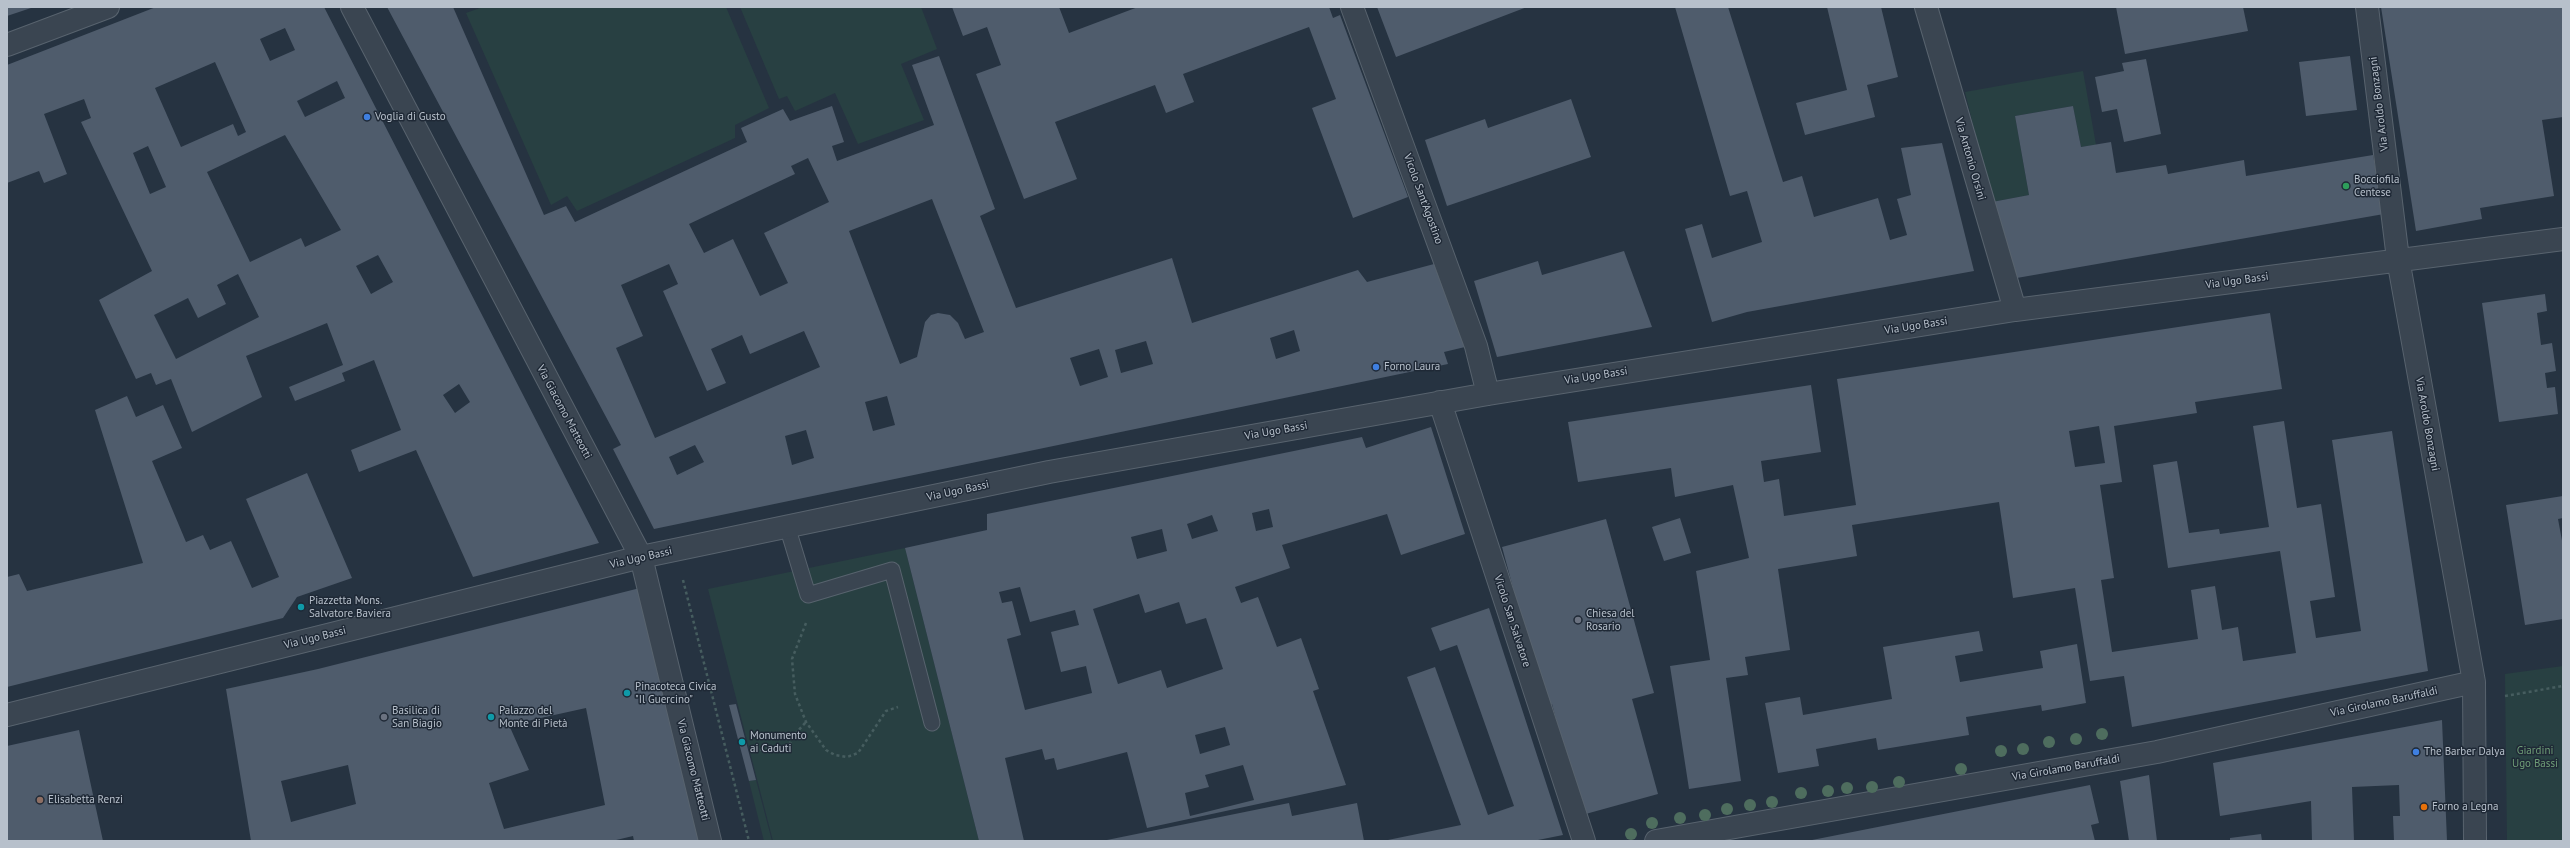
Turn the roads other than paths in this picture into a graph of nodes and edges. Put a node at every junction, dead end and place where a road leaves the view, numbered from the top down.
1 (108, 7) edge
2 (352, 7) edge
3 (1352, 7) edge
4 (1926, 7) edge
5 (2367, 7) edge
6 (7, 45) edge
7 (2563, 239) edge
8 (2398, 259) junction
9 (2015, 310) junction
10 (1488, 394) junction
11 (1440, 402) junction
12 (787, 526) junction
13 (641, 557) junction
14 (2474, 692) junction
15 (7, 715) edge
16 (932, 723) dead end
17 (710, 841) edge
18 (1584, 841) edge
19 (1656, 841) edge
20 (2475, 841) edge

1 - 6 street
2 - 13 street, Via Giacomo Matteotti
3 - 10 street, Vicolo Sant'Agostino
4 - 9 street, Via Antonio Orsini
5 - 8 street, Via Aroldo Bonzagni
7 - 8 street, Via Ugo Bassi
8 - 9 street, Via Ugo Bassi
8 - 14 street, Via Aroldo Bonzagni
9 - 10 street, Via Ugo Bassi
10 - 11 street, Via Ugo Bassi
11 - 12 street, Via Ugo Bassi
11 - 18 street, Vicolo San Salvatore
12 - 13 street, Via Ugo Bassi
12 - 16 lane
13 - 15 street, Via Ugo Bassi
13 - 17 street, Via Giacomo Matteotti
14 - 19 street, Via Girolamo Baruffaldi
14 - 20 street, Via Aroldo Bonzagni

